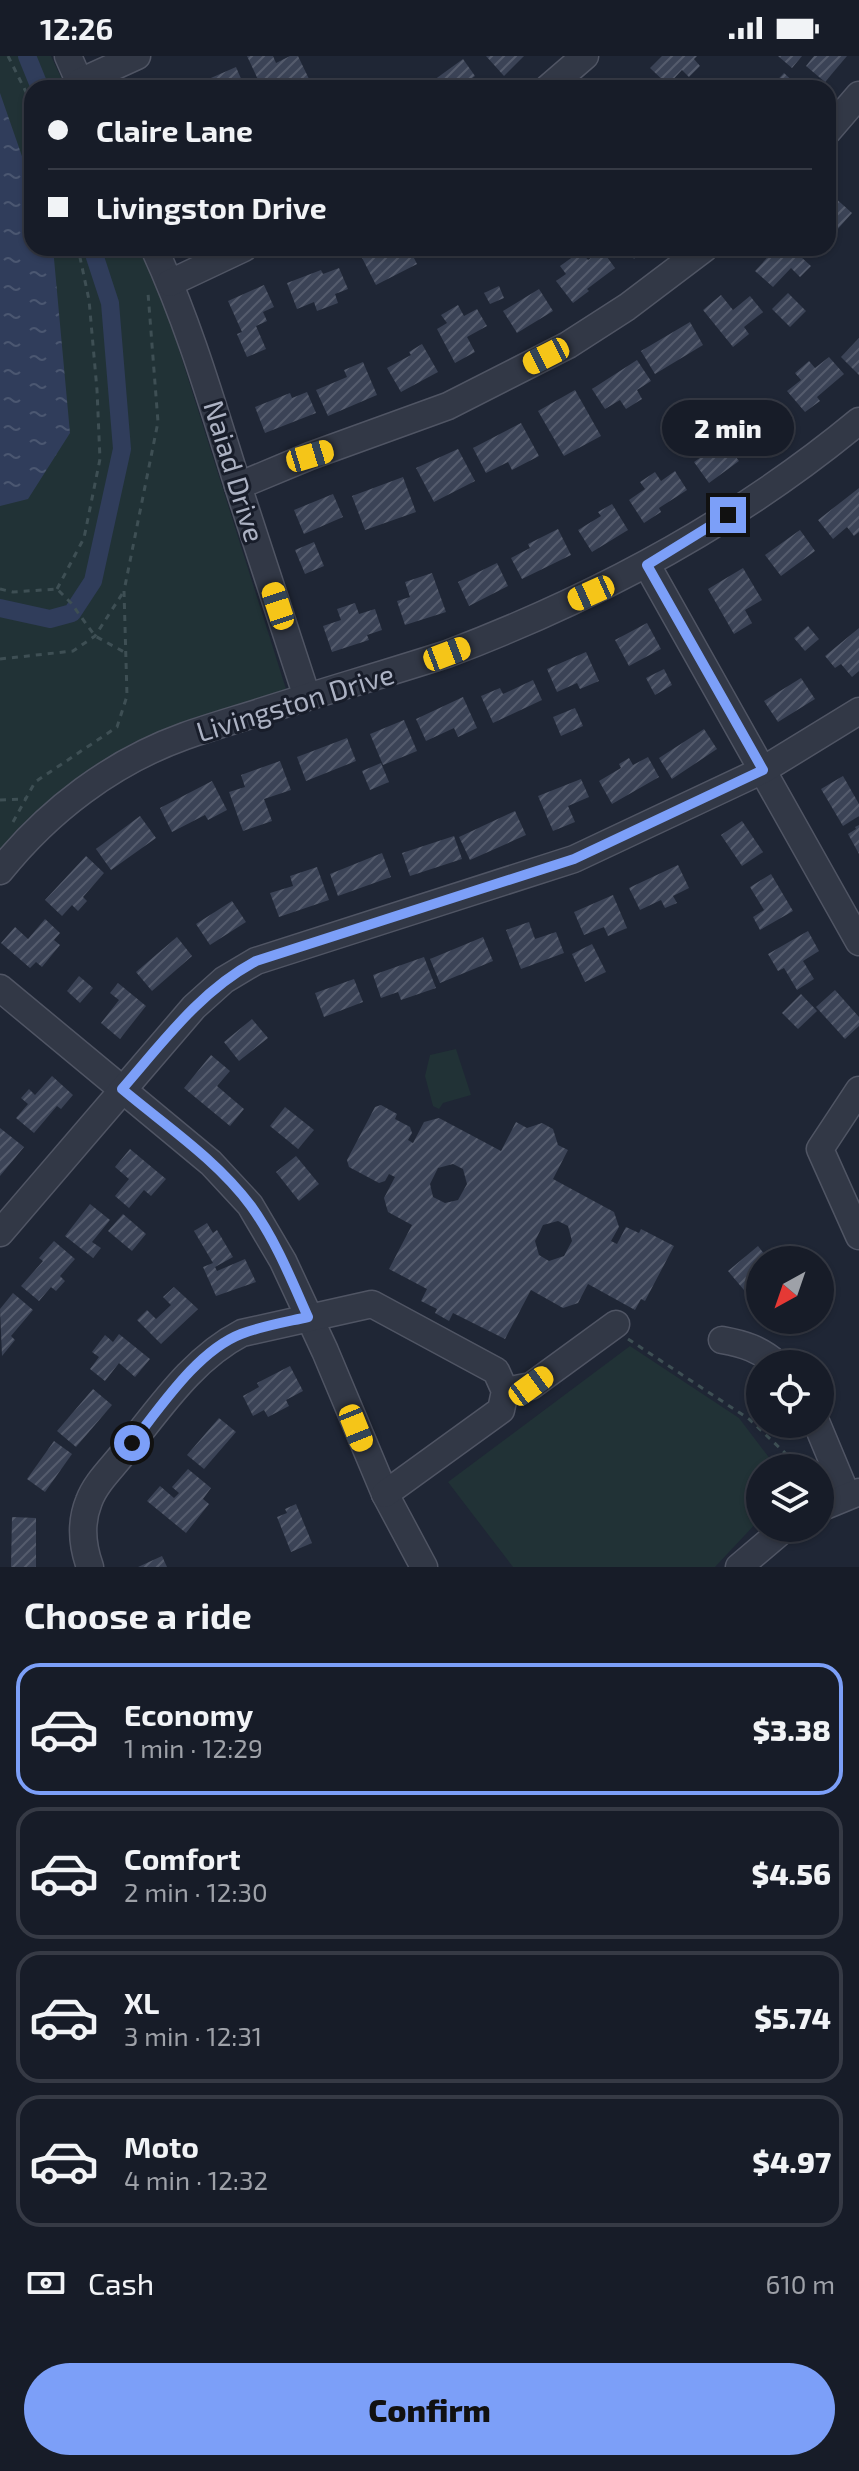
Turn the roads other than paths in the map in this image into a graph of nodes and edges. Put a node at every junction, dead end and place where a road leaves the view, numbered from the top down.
1 (68, 56) edge
2 (137, 56) edge
3 (585, 56) edge
4 (79, 80) edge
5 (91, 80) edge
6 (557, 80) edge
7 (859, 95) edge
8 (836, 122) edge
9 (155, 256) edge
10 (225, 256) edge
11 (694, 256) edge
12 (158, 285) junction
13 (859, 421) edge
14 (238, 486) junction
15 (647, 565) junction
16 (307, 697) junction
17 (859, 711) edge
18 (763, 770) junction
19 (0, 871) edge
20 (859, 942) edge
21 (0, 988) edge
22 (122, 1089) junction
23 (859, 1090) edge
24 (0, 1233) edge
25 (859, 1236) edge
26 (308, 1317) junction
27 (622, 1331) road end
28 (722, 1340) dead end
29 (758, 1350) edge
30 (505, 1391) junction
31 (824, 1438) edge
32 (385, 1494) junction
33 (853, 1494) edge
34 (834, 1502) edge
35 (768, 1542) edge
36 (90, 1567) edge
37 (424, 1567) edge
38 (739, 1567) edge

1 - 4 street
2 - 5 street
3 - 6 street
7 - 8 street
9 - 12 street, Naiad Drive
10 - 12 street
11 - 14 street
12 - 14 street, Naiad Drive
13 - 15 street, Livingston Drive
14 - 16 street, Naiad Drive
15 - 16 street, Livingston Drive
15 - 18 street
16 - 19 street, Livingston Drive
17 - 18 street
18 - 20 street
18 - 22 street
21 - 22 street
22 - 24 street
22 - 26 street
23 - 25 street
26 - 30 street
26 - 32 street
26 - 36 street
27 - 30 street
28 - 29 street
30 - 32 street
31 - 33 street
32 - 37 street
33 - 34 street
35 - 38 street

